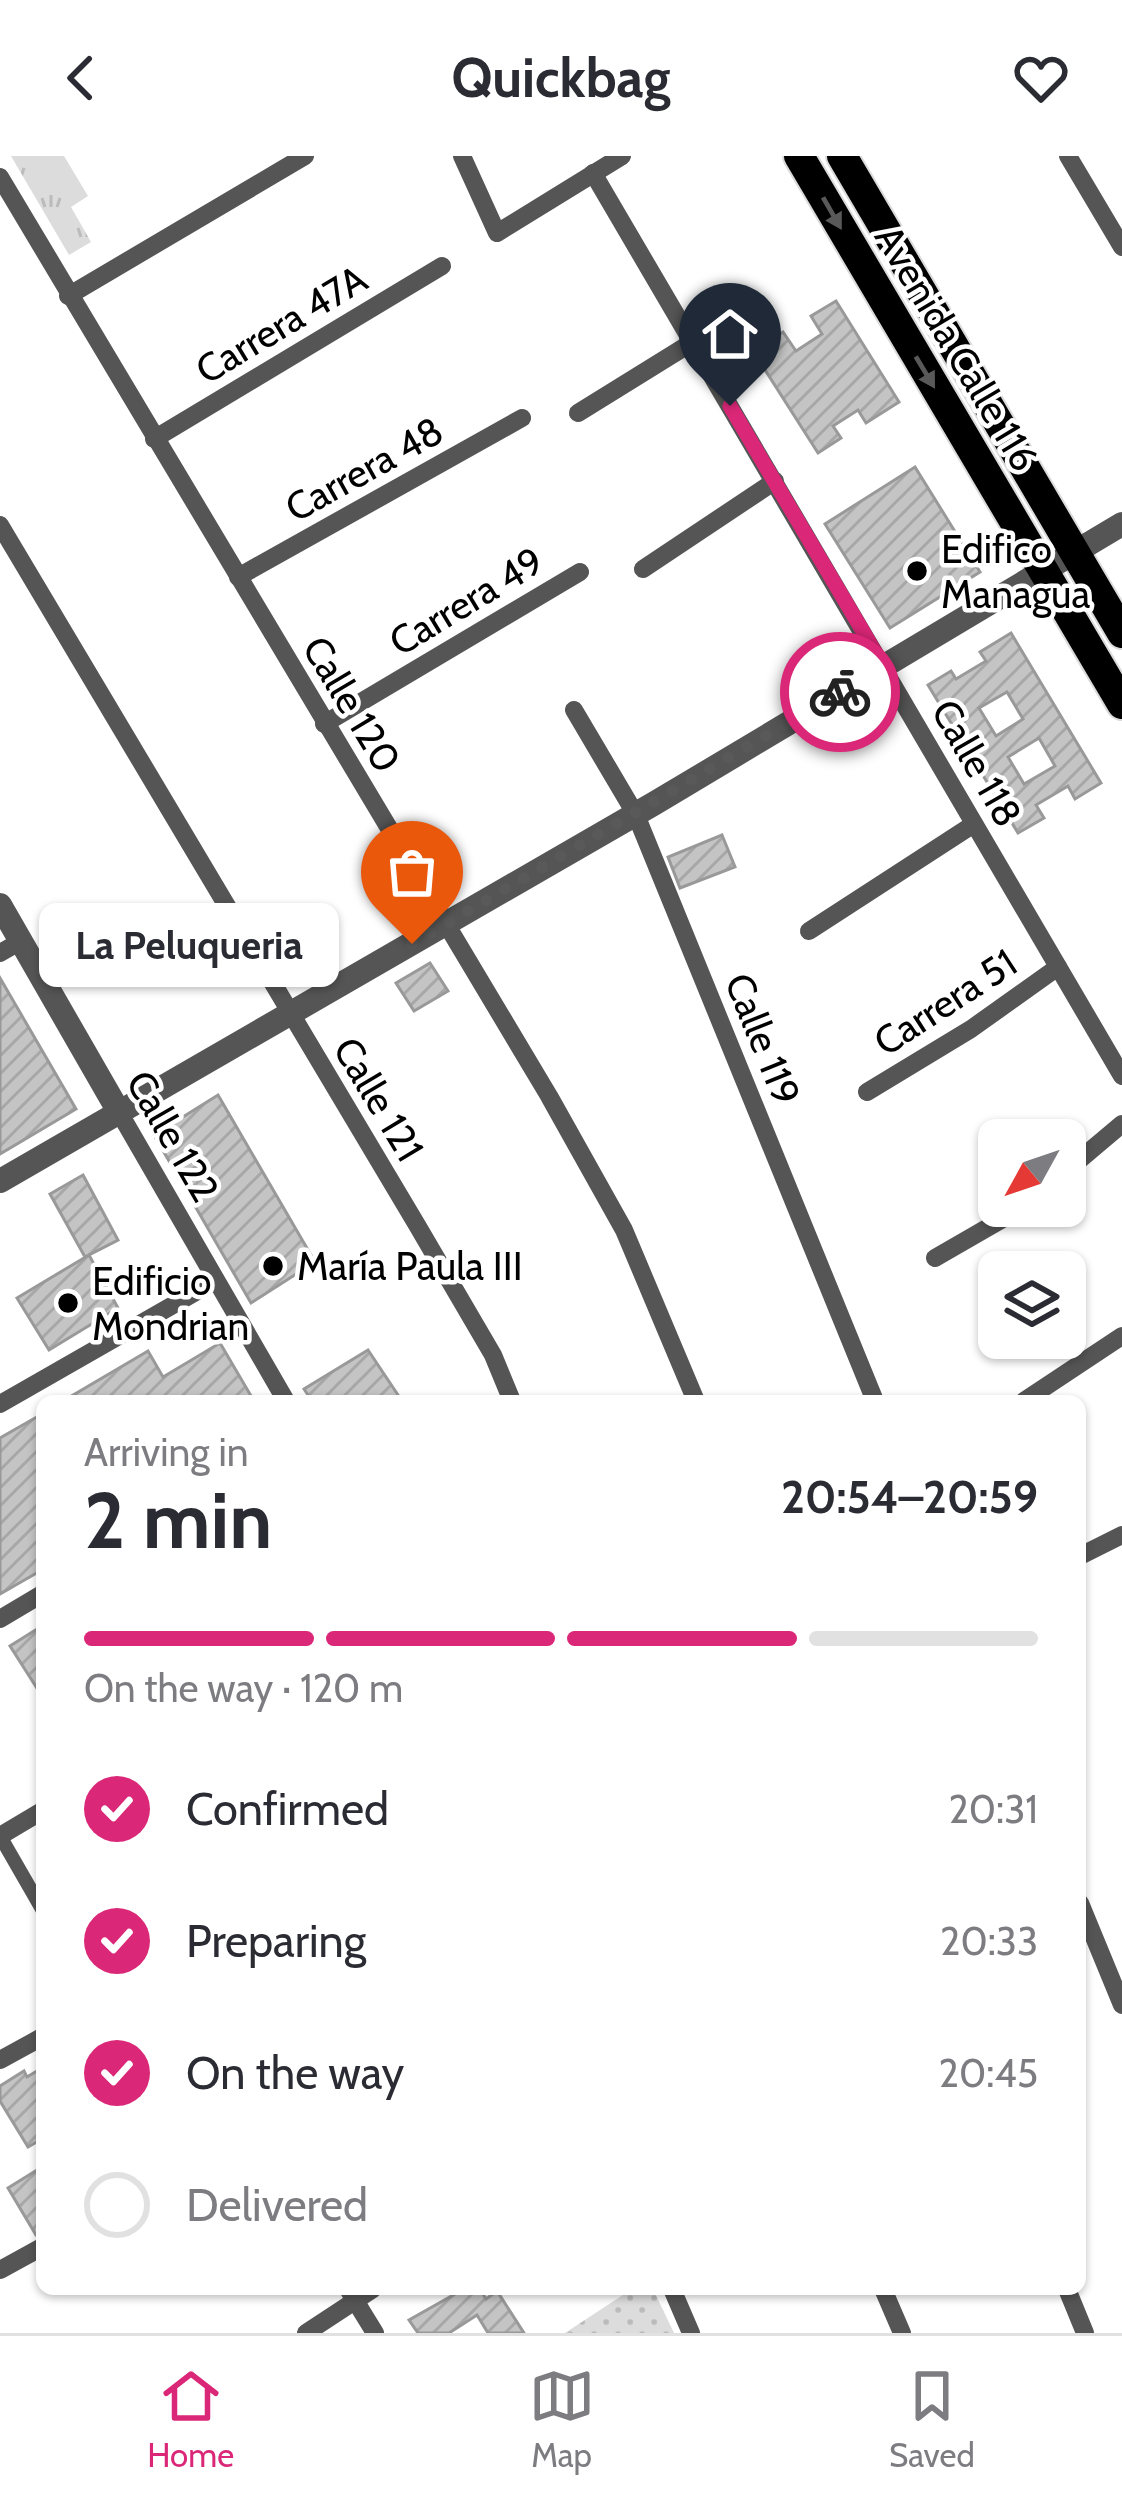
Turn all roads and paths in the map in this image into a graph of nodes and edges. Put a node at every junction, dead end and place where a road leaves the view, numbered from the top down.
1 (305, 156) edge
2 (462, 156) edge
3 (622, 156) edge
4 (799, 156) edge
5 (842, 156) edge
6 (1068, 156) edge
7 (593, 173) junction
8 (0, 177) edge
9 (1122, 248) edge
10 (442, 266) dead end
11 (68, 296) junction
12 (691, 343) junction
13 (578, 412) dead end
14 (522, 418) dead end
15 (154, 439) junction
16 (776, 481) junction
17 (1122, 524) edge
18 (0, 525) edge
19 (1074, 552) junction
20 (643, 569) dead end
21 (1043, 571) junction
22 (580, 572) dead end
23 (238, 577) junction
24 (1122, 633) edge
25 (884, 667) junction
26 (1122, 704) edge
27 (574, 710) dead end
28 (324, 724) junction
29 (636, 815) junction
30 (974, 824) junction
31 (0, 905) edge
32 (446, 923) junction
33 (809, 931) dead end
34 (10, 947) edge
35 (1058, 967) junction
36 (290, 1015) junction
37 (1122, 1076) edge
38 (866, 1092) dead end
39 (119, 1112) junction
40 (1122, 1124) edge
41 (1086, 1154) edge
42 (0, 1180) edge
43 (988, 1227) edge
44 (935, 1258) dead end
45 (215, 1281) junction
46 (1122, 1336) edge
47 (282, 1395) edge
48 (510, 1395) edge
49 (693, 1395) edge
50 (873, 1395) edge
51 (1033, 1395) edge
52 (0, 1404) edge
53 (1122, 1534) edge
54 (1086, 1553) edge
55 (36, 1598) edge
56 (0, 1619) edge
57 (36, 1814) edge
58 (0, 1836) edge
59 (36, 1899) edge
60 (1086, 1918) edge
61 (1122, 2005) edge
62 (36, 2040) edge
63 (0, 2060) edge
64 (36, 2250) edge
65 (0, 2270) edge
66 (675, 2295) edge
67 (886, 2295) edge
68 (1069, 2295) edge
69 (352, 2296) edge
70 (306, 2333) edge
71 (375, 2333) edge
72 (691, 2333) edge
73 (902, 2333) edge
74 (1085, 2333) edge

1 - 11 street
2 - 7 street
3 - 7 street
4 -> 21 main road, Avenida Calle 116
5 - 19 main road, Avenida Calle 116
6 - 9 street
7 - 12 street, Calle 118
8 - 11 street, Calle 120
10 - 15 street, Carrera 47A
11 - 15 street, Calle 120
12 - 13 street
12 - 16 street, Calle 118
14 - 23 street, Carrera 48
15 - 23 street, Calle 120
16 - 20 street
16 - 25 street, Calle 118
17 - 19 street
18 - 36 street, Calle 121
19 - 21 street
19 - 24 main road, Avenida Calle 116
21 - 25 street
21 - 26 main road, Avenida Calle 116
22 - 28 street, Carrera 49
23 - 28 street, Calle 120
25 - 29 street
25 - 30 street, Calle 118
27 - 29 street, Calle 119
28 - 32 street, Calle 120
29 - 32 street
29 - 50 street, Calle 119
30 - 33 street
30 - 35 street, Calle 118
31 - 34 street, Calle 122
32 - 36 street
32 - 49 street, Calle 120
34 - 39 street, Calle 122
35 - 37 street, Calle 118
35 - 38 street, Carrera 51
36 - 39 street
36 - 48 street, Calle 121
39 - 42 street
39 - 45 street, Calle 122
40 - 41 street
43 - 44 street
45 - 47 street, Calle 122
45 - 52 street
46 - 51 street
53 - 54 street
55 - 56 street
57 - 58 street
58 - 59 street
60 - 61 street
62 - 63 street
64 - 65 street
66 - 72 street
67 - 73 street
68 - 74 street
69 - 70 street
69 - 71 street

